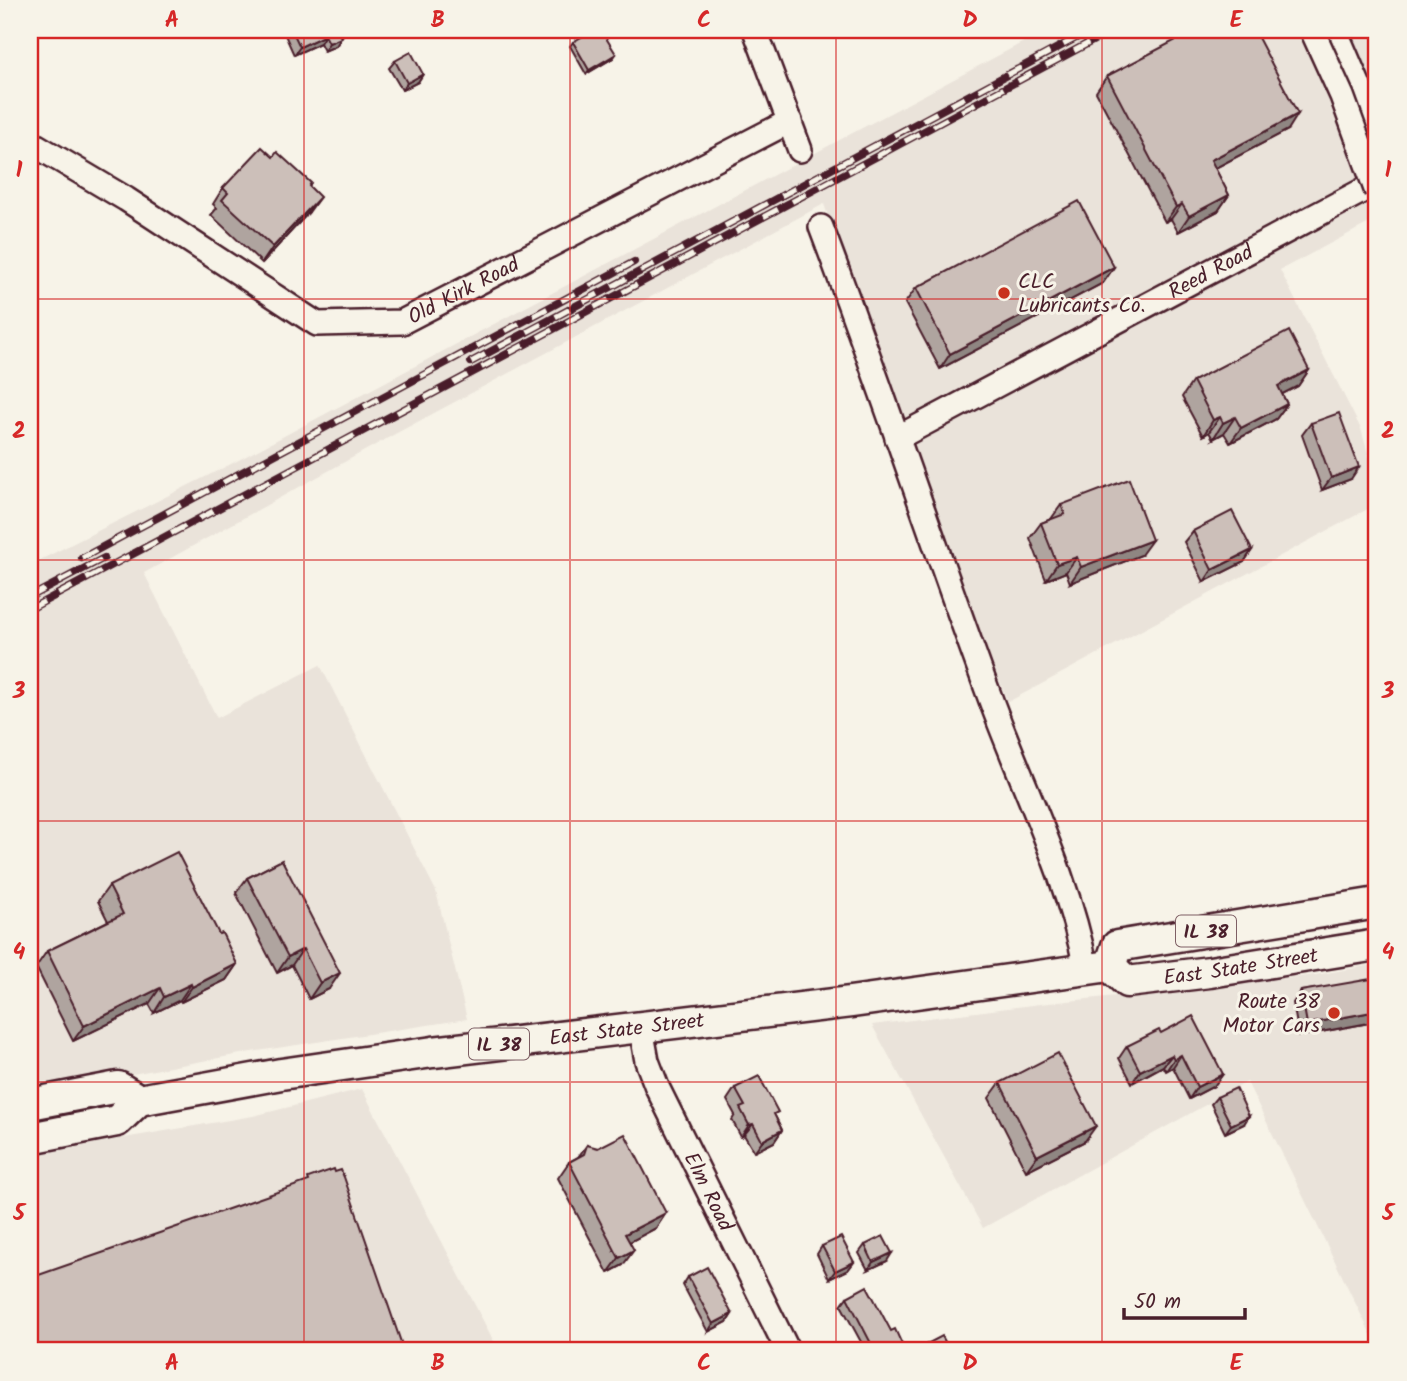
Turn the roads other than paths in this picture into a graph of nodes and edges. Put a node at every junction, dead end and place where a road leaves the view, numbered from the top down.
1 (755, 30) edge
2 (1312, 30) edge
3 (1335, 30) edge
4 (790, 121) junction
5 (1377, 128) edge
6 (30, 142) edge
7 (800, 150) dead end
8 (1377, 183) edge
9 (1377, 192) edge
10 (821, 228) dead end
11 (897, 438) junction
12 (1377, 903) edge
13 (1377, 945) edge
14 (1098, 968) junction
15 (641, 1028) junction
16 (139, 1100) junction
17 (30, 1104) edge
18 (30, 1138) edge
19 (788, 1351) edge

1 - 4 street
2 - 9 street, bridge
3 - 5 street
4 - 6 street, Old Kirk Road
4 - 7 street
8 - 11 street, Reed Road
10 - 11 street
11 - 14 street
12 - 14 main road, East State Street / IL 38
13 - 14 main road, East State Street / IL 38
14 - 15 main road, East State Street / IL 38
15 - 16 main road, East State Street / IL 38
15 - 19 street, Elm Road
16 - 17 main road, IL 38
16 - 18 main road, East State Street / IL 38

